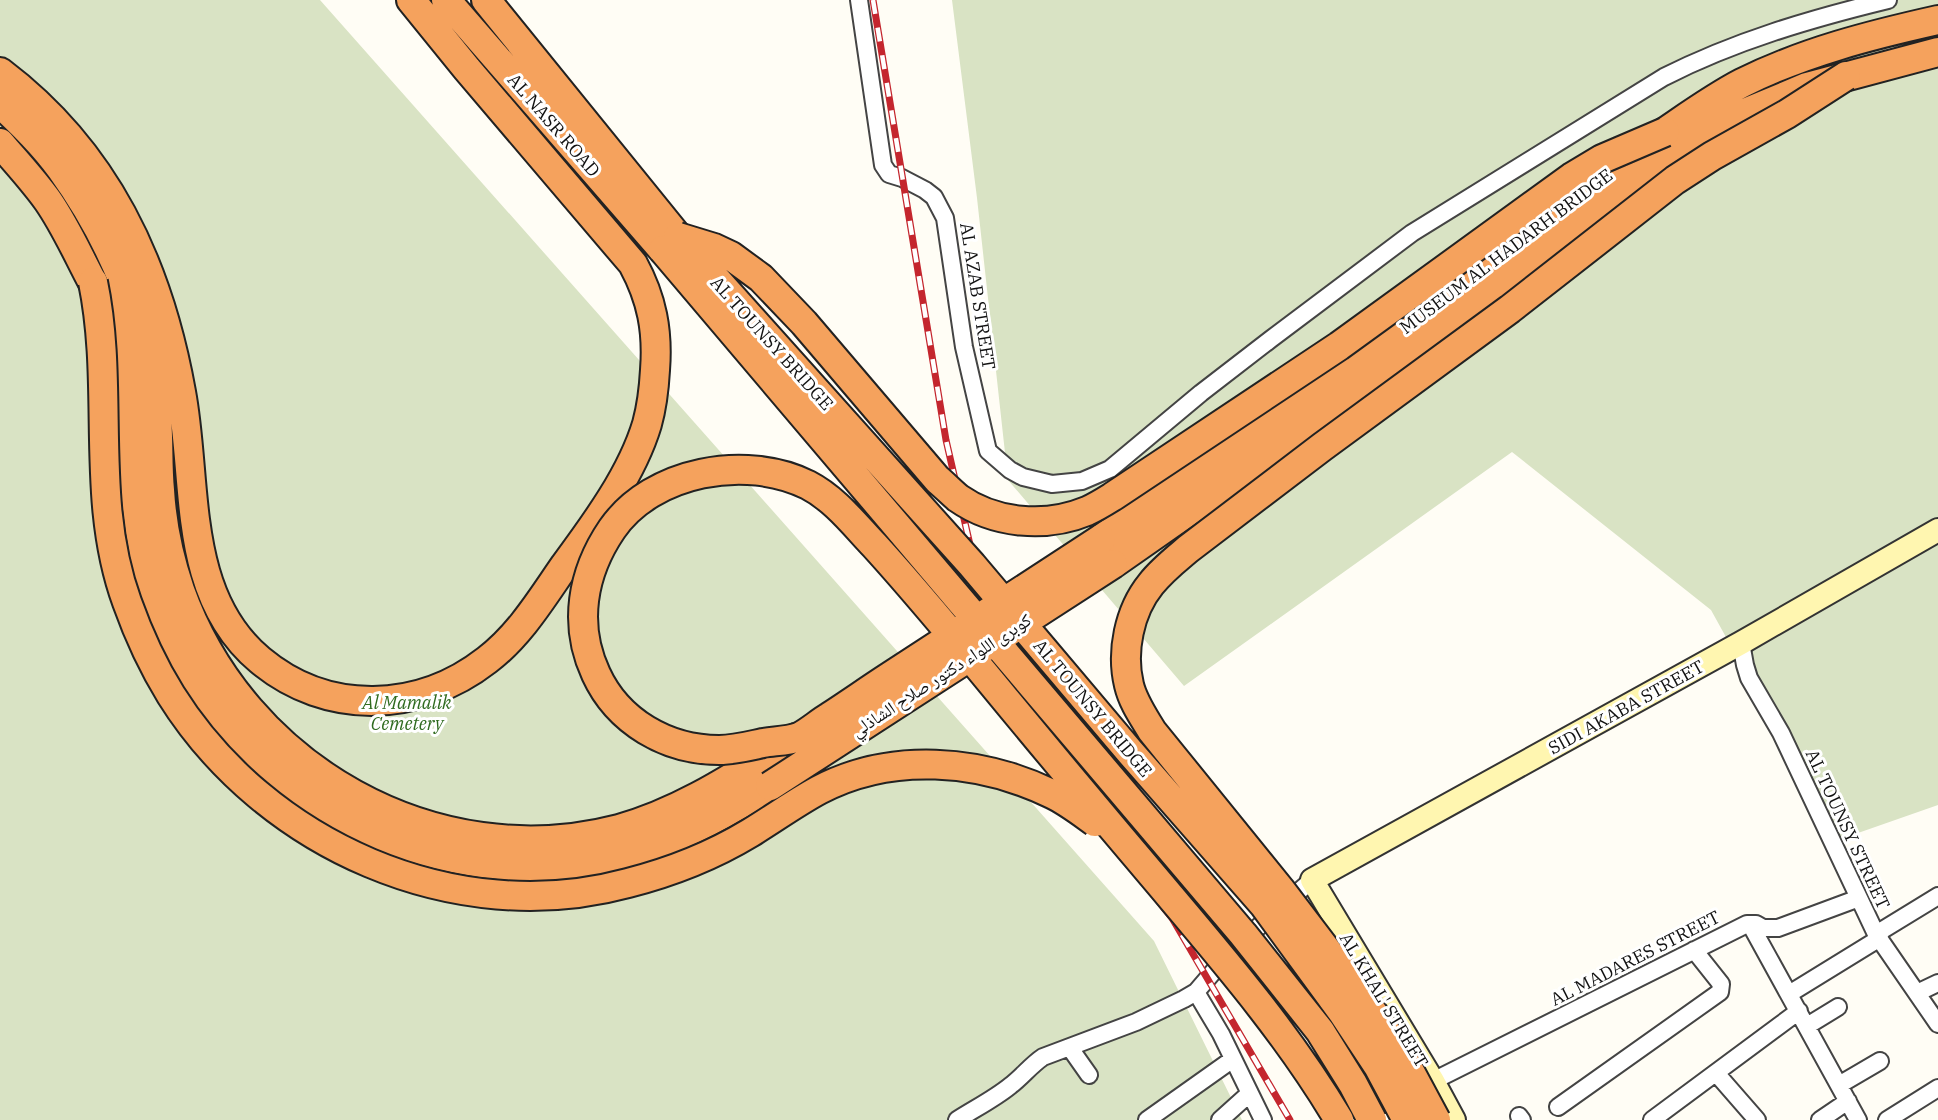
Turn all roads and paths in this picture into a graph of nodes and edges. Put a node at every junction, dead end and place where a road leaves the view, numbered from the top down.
1 (411, 0) edge
2 (446, 0) edge
3 (486, 0) edge
4 (859, 0) edge
5 (1888, 0) edge
6 (1938, 20) edge
7 (1938, 52) edge
8 (0, 72) edge
9 (1846, 76) junction
10 (0, 102) edge
11 (1665, 132) junction
12 (0, 143) edge
13 (670, 244) junction
14 (93, 282) junction
15 (1938, 530) edge
16 (1101, 539) joint
17 (1113, 564) joint
18 (1741, 642) junction
19 (796, 738) junction
20 (1135, 855) junction
21 (1312, 880) junction
22 (1938, 896) edge
23 (1859, 898) junction
24 (1750, 924) junction
25 (1878, 936) junction
26 (1694, 950) junction
27 (1938, 983) edge
28 (1196, 992) junction
29 (1917, 993) junction
30 (1789, 994) junction
31 (1838, 1007) dead end
32 (1803, 1018) junction
33 (1938, 1024) edge
34 (1070, 1048) junction
35 (1233, 1059) junction
36 (1881, 1061) dead end
37 (1716, 1072) junction
38 (1089, 1075) dead end
39 (1433, 1081) junction
40 (1839, 1084) junction
41 (1938, 1088) edge
42 (1250, 1093) junction
43 (1848, 1101) junction
44 (1558, 1107) dead end
45 (957, 1120) edge
46 (1147, 1120) edge
47 (1220, 1120) edge
48 (1263, 1120) edge
49 (1339, 1120) edge
50 (1372, 1120) edge
51 (1407, 1120) edge
52 (1436, 1120) edge
53 (1454, 1120) edge
54 (1652, 1120) edge
55 (1757, 1120) edge
56 (1820, 1120) edge
57 (1858, 1120) edge
58 (1887, 1120) edge

1 - 8 highway
2 - 13 highway, AL NASR ROAD
3 - 13 highway, AL NASR ROAD
4 - 5 street, AL AZAB STREET
6 - 11 highway, MUSEUM AL HADARH BRIDGE
7 - 9 highway, MUSEUM AL HADARH BRIDGE
9 - 17 highway, MUSEUM AL HADARH BRIDGE, bridge
9 - 52 highway, bridge
10 - 19 highway, كوبرى اللواء دكتور صلاح الشاذلي
11 - 13 highway, bridge
11 - 16 highway, MUSEUM AL HADARH BRIDGE, bridge
12 - 14 highway
13 - 50 highway, AL TOUNSY BRIDGE, bridge
13 - 51 highway, AL TOUNSY BRIDGE, bridge
14 - 17 highway, كوبرى اللواء دكتور صلاح الشاذلي, bridge
14 - 20 highway, bridge
15 - 18 street, SIDI AKABA STREET
16 - 19 highway, كوبرى اللواء دكتور صلاح الشاذلي, bridge
18 - 21 street, SIDI AKABA STREET
18 - 23 street, AL TOUNSY STREET
19 - 20 highway, bridge
20 - 49 highway, bridge
21 - 28 street
21 - 39 street, AL KHAL' STREET
22 - 25 street
23 - 24 street, AL MADARES STREET
23 - 25 street, AL TOUNSY STREET
24 - 26 street, AL MADARES STREET
24 - 30 street
25 - 29 street, AL TOUNSY STREET
25 - 30 street
26 - 39 street, AL MADARES STREET
26 - 44 street
27 - 29 street
28 - 34 street
28 - 35 street
29 - 33 street, AL TOUNSY STREET
30 - 32 street
31 - 32 street
32 - 37 street
32 - 40 street
34 - 38 street
34 - 45 street
35 - 42 street
35 - 46 street
36 - 40 street
37 - 54 street
37 - 55 street
39 - 53 street, AL KHAL' STREET
40 - 43 street
41 - 58 street
42 - 47 street
42 - 48 street
43 - 56 street
43 - 57 street

